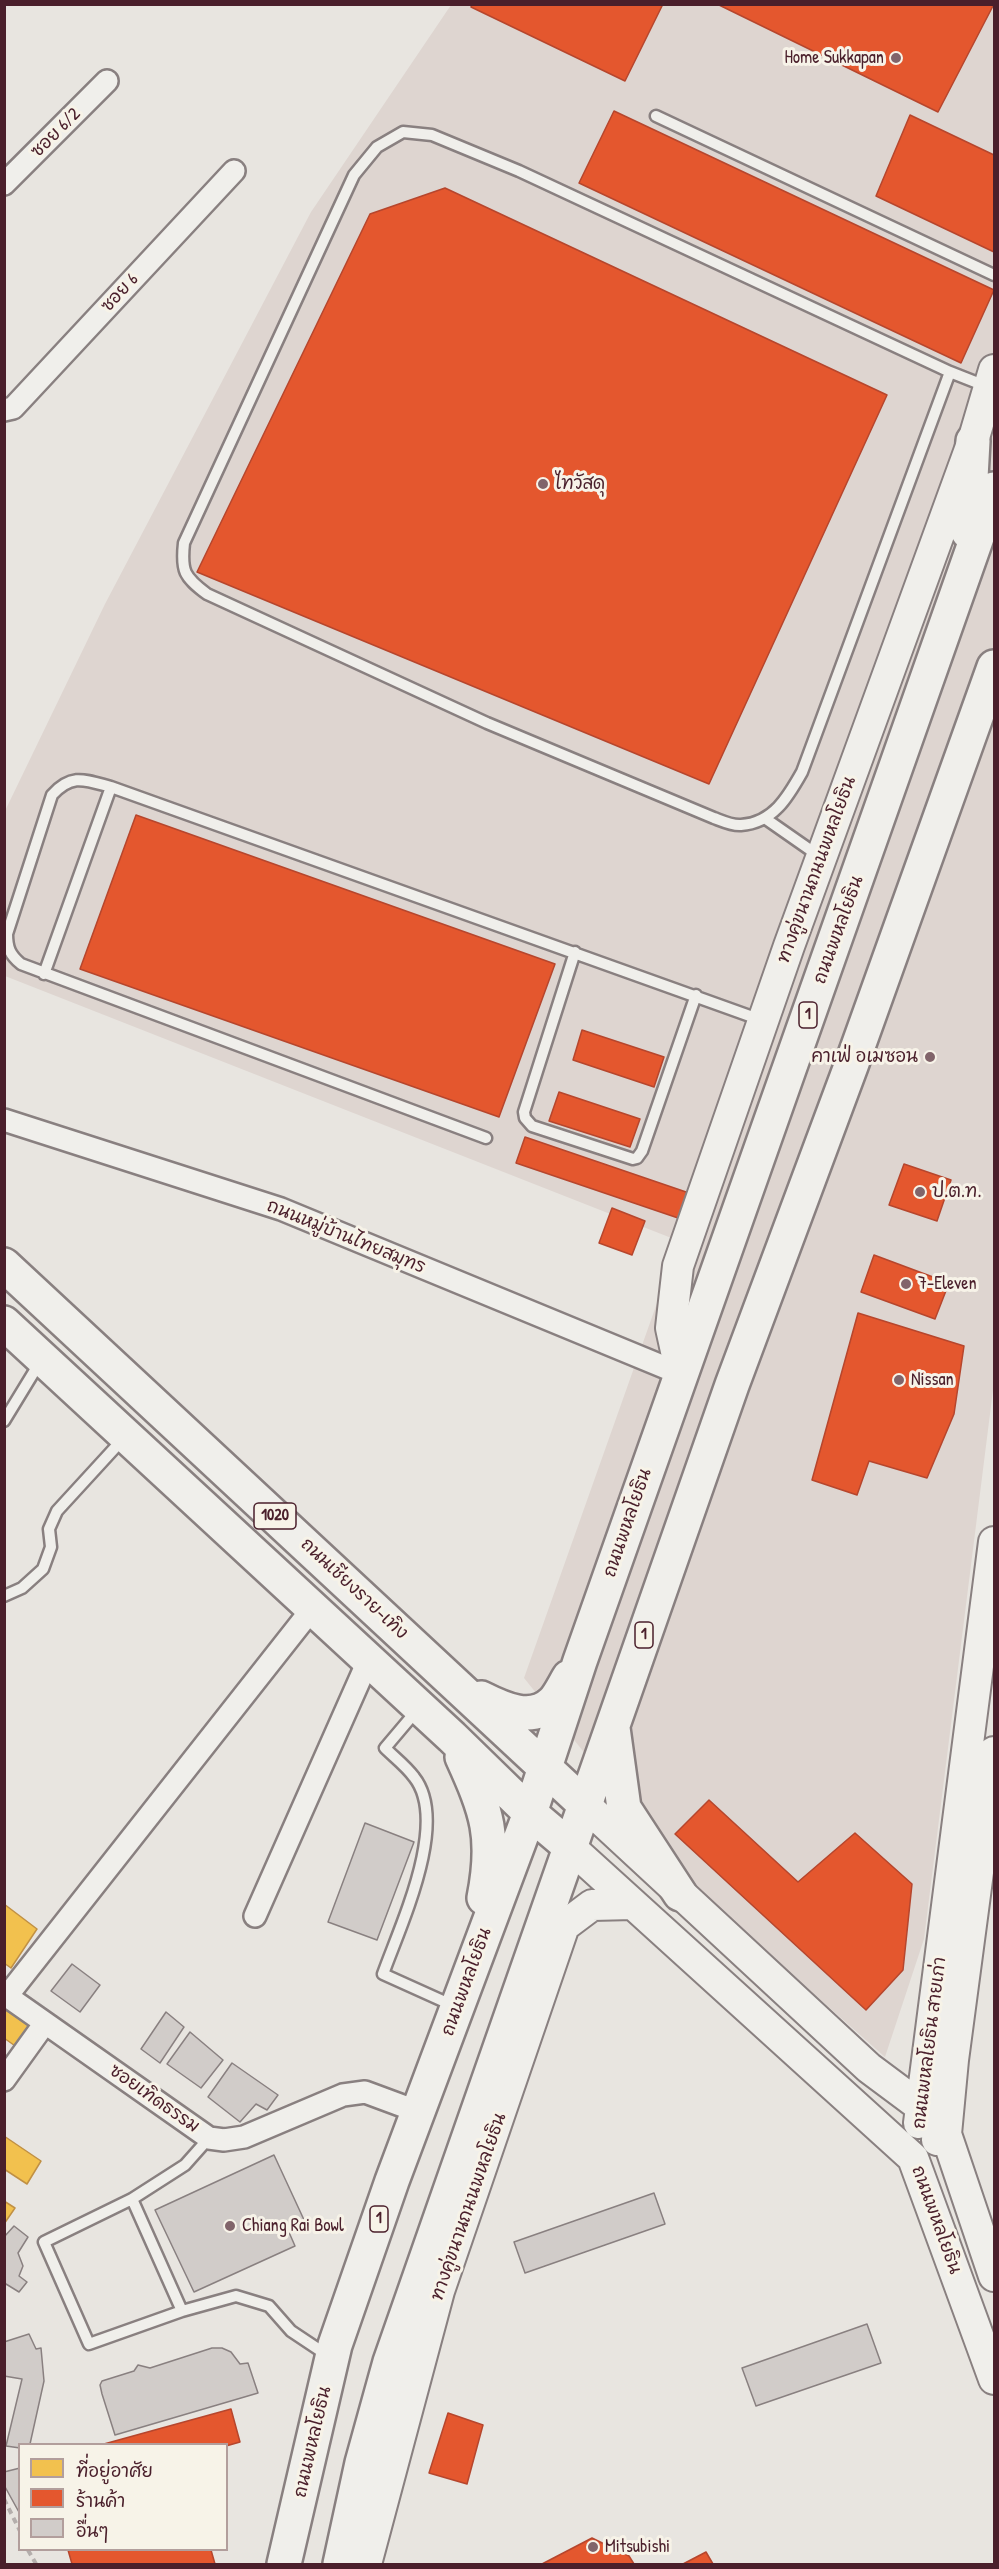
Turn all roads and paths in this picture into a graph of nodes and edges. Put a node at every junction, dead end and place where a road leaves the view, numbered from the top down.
1 (107, 81) dead end
2 (656, 116) dead end
3 (234, 171) dead end
4 (4, 184) edge
5 (994, 275) edge
6 (950, 372) junction
7 (992, 379) edge
8 (4, 410) edge
9 (973, 441) junction
10 (994, 489) edge
11 (966, 573) junction
12 (994, 667) edge
13 (111, 787) junction
14 (766, 819) junction
15 (821, 858) junction
16 (575, 952) junction
17 (44, 974) junction
18 (696, 995) junction
19 (763, 1021) junction
20 (4, 1120) edge
21 (486, 1138) dead end
22 (4, 1265) edge
23 (4, 1323) edge
24 (42, 1358) junction
25 (681, 1374) junction
26 (4, 1421) edge
27 (126, 1436) junction
28 (994, 1542) edge
29 (4, 1596) edge
30 (312, 1609) junction
31 (368, 1661) junction
32 (579, 1661) junction
33 (460, 1688) junction
34 (419, 1708) junction
35 (613, 1724) junction
36 (452, 1737) junction
37 (994, 1752) edge
38 (546, 1766) junction
39 (992, 1793) edge
40 (584, 1804) junction
41 (530, 1813) junction
42 (569, 1846) junction
43 (680, 1894) junction
44 (633, 1904) junction
45 (255, 1916) dead end
46 (470, 1973) junction
47 (6, 1995) edge
48 (457, 2008) junction
49 (45, 2023) junction
50 (930, 2044) junction
51 (869, 2068) junction
52 (4, 2080) edge
53 (920, 2106) junction
54 (419, 2112) junction
55 (946, 2133) junction
56 (209, 2138) junction
57 (913, 2158) junction
58 (132, 2199) junction
59 (442, 2213) junction
60 (994, 2277) edge
61 (439, 2291) junction
62 (182, 2311) junction
63 (332, 2358) junction
64 (994, 2379) edge
65 (4, 2499) edge
66 (18, 2527) edge
67 (29, 2551) edge
68 (36, 2565) edge
69 (284, 2565) edge
70 (340, 2565) edge
71 (366, 2565) edge

1 - 4 street, ซอย 6/2
2 - 5 lane
3 - 8 street, ซอย 6
6 - 7 lane
6 - 14 lane
6 - 14 lane
7 - 9 main road, ทางคู่ขนานถนนพหลโยธิน
9 - 11 main road
9 - 15 main road, ทางคู่ขนานถนนพหลโยธิน
10 - 11 main road, ถนนพหลโยธิน / 1
11 - 25 main road, ถนนพหลโยธิน / 1
12 - 35 main road, 1
13 - 16 lane
13 - 17 lane
13 - 17 lane
14 - 15 lane
15 - 19 main road, ทางคู่ขนานถนนพหลโยธิน
16 - 18 lane
16 - 18 lane
17 - 21 lane
18 - 19 lane
19 - 25 main road, ทางคู่ขนานถนนพหลโยธิน
20 - 25 street, ถนนหมู่บ้านไทยสมุทร
22 - 33 main road, ถนนเชียงราย-เทิง / 1020
23 - 24 main road, 1020
24 - 26 lane
24 - 27 main road, 1020
25 - 32 main road, ถนนพหลโยธิน / 1
27 - 29 lane
27 - 30 main road, 1020
28 - 50 main road, ถนนพหลโยธิน สายเก่า
30 - 31 main road, 1020
30 - 47 street
31 - 34 main road, 1020
31 - 45 street
32 - 33 main road
32 - 38 main road, ถนนพหลโยธิน / 1
33 - 38 main road, ถนนเชียงราย-เทิง / 1020
34 - 36 main road, 1020
34 - 48 lane
35 - 40 main road, 1
35 - 43 main road
36 - 41 main road, 1020
36 - 46 main road
37 - 39 main road, ถนนพหลโยธิน สายเก่า
38 - 40 main road, 1020
38 - 41 main road, ถนนพหลโยธิน / 1
39 - 55 main road, ถนนพหลโยธิน สายเก่า
40 - 42 main road, 1
40 - 43 main road, ถนนพหลโยธิน
41 - 42 main road, 1020
41 - 46 main road, ถนนพหลโยธิน / 1
42 - 44 main road, ถนนพหลโยธิน
42 - 59 main road, 1
43 - 51 main road, ถนนพหลโยธิน
44 - 57 main road, ถนนพหลโยธิน
44 - 61 main road, ทางคู่ขนานถนนพหลโยธิน
46 - 48 main road, ถนนพหลโยธิน / 1
47 - 49 street, ซอยเทิดธรรม
48 - 54 main road, ถนนพหลโยธิน / 1
49 - 52 street
49 - 56 street, ซอยเทิดธรรม
50 - 51 main road
50 - 53 main road, ถนนพหลโยธิน สายเก่า
51 - 53 main road, ถนนพหลโยธิน
53 - 55 main road, ถนนพหลโยธิน
53 - 57 main road, ถนนพหลโยธิน สายเก่า
54 - 56 street, ซอยเทิดธรรม
54 - 63 main road, ถนนพหลโยธิน / 1
55 - 57 main road, ถนนพหลโยธิน สายเก่า
55 - 60 main road, ถนนพหลโยธิน
56 - 58 lane
57 - 64 main road, ถนนพหลโยธิน
58 - 62 lane
58 - 62 lane
59 - 61 main road
59 - 70 main road, 1
61 - 71 main road, ทางคู่ขนานถนนพหลโยธิน
62 - 63 lane
63 - 69 main road, ถนนพหลโยธิน / 1
65 - 66 path
67 - 68 path

